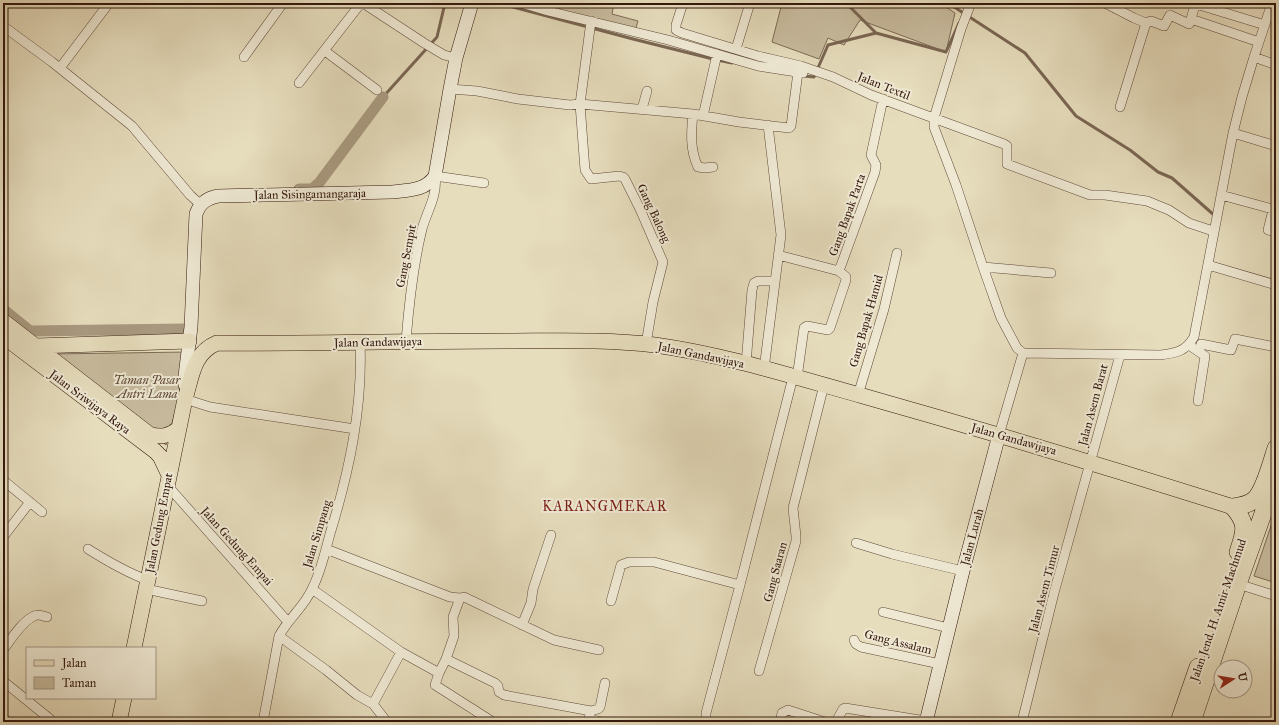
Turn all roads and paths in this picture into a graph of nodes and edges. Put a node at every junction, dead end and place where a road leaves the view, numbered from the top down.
1 (109, 3) edge
2 (283, 3) edge
3 (362, 3) edge
4 (472, 3) edge
5 (521, 3) edge
6 (683, 3) edge
7 (750, 3) edge
8 (1105, 3) edge
9 (1272, 3) edge
10 (970, 5) edge
11 (1191, 18) junction
12 (591, 21) junction
13 (1146, 23) junction
14 (1264, 25) junction
15 (3, 26) edge
16 (1259, 42) junction
17 (736, 49) junction
18 (325, 51) junction
19 (717, 54) junction
20 (450, 56) junction
21 (244, 57) dead end
22 (1254, 57) junction
23 (1276, 65) edge
24 (60, 68) junction
25 (798, 72) junction
26 (826, 75) junction
27 (299, 83) dead end
28 (450, 89) junction
29 (377, 90) dead end
30 (647, 90) dead end
31 (883, 99) junction
32 (580, 104) junction
33 (1120, 107) dead end
34 (642, 109) junction
35 (693, 114) junction
36 (703, 116) junction
37 (934, 118) junction
38 (768, 125) junction
39 (1233, 133) junction
40 (1276, 146) edge
41 (713, 167) dead end
42 (435, 176) junction
43 (484, 183) dead end
44 (1221, 195) junction
45 (201, 205) junction
46 (1275, 210) edge
47 (1214, 231) junction
48 (1276, 232) edge
49 (897, 253) dead end
50 (778, 255) junction
51 (1208, 265) junction
52 (983, 267) junction
53 (839, 271) junction
54 (1051, 273) dead end
55 (775, 281) junction
56 (1276, 285) edge
57 (3, 321) edge
58 (3, 336) edge
59 (189, 341) junction
60 (406, 341) junction
61 (360, 342) junction
62 (646, 344) junction
63 (1201, 344) dead end
64 (1189, 345) junction
65 (36, 346) junction
66 (1276, 347) edge
67 (1023, 353) junction
68 (1120, 355) junction
69 (746, 364) junction
70 (764, 369) junction
71 (795, 377) junction
72 (824, 386) junction
73 (858, 395) junction
74 (185, 399) junction
75 (1198, 401) dead end
76 (179, 428) junction
77 (355, 429) junction
78 (999, 435) junction
79 (1276, 448) edge
80 (1090, 462) junction
81 (1276, 477) edge
82 (3, 480) edge
83 (168, 480) junction
84 (30, 502) junction
85 (1233, 507) junction
86 (42, 512) dead end
87 (551, 535) dead end
88 (3, 537) edge
89 (856, 543) dead end
90 (88, 549) dead end
91 (326, 549) junction
92 (963, 571) junction
93 (1238, 584) junction
94 (147, 585) junction
95 (740, 585) junction
96 (312, 589) junction
97 (1276, 596) edge
98 (460, 598) junction
99 (202, 601) dead end
100 (611, 601) dead end
101 (883, 612) dead end
102 (46, 617) dead end
103 (288, 622) junction
104 (522, 625) junction
105 (949, 628) junction
106 (279, 636) junction
107 (854, 640) dead end
108 (134, 647) edge
109 (3, 650) edge
110 (599, 650) dead end
111 (401, 652) junction
112 (446, 659) junction
113 (940, 664) junction
114 (759, 671) dead end
115 (439, 673) junction
116 (3, 681) edge
117 (605, 683) dead end
118 (124, 699) edge
119 (373, 704) junction
120 (590, 717) edge
121 (3, 718) edge
122 (8, 722) edge
123 (50, 722) edge
124 (119, 722) edge
125 (263, 722) edge
126 (387, 722) edge
127 (493, 722) edge
128 (602, 722) edge
129 (706, 722) edge
130 (780, 722) edge
131 (825, 722) edge
132 (836, 722) edge
133 (926, 722) edge
134 (1022, 722) edge
135 (1179, 722) edge
136 (1192, 722) edge

1 - 24 street
2 - 21 street
3 - 18 street
3 - 20 street
4 - 20 main road
5 - 12 street
6 - 17 street, Jalan Textil
7 - 17 street
8 - 13 street
9 - 14 street
10 - 37 street
11 - 13 street
11 - 14 street
11 - 16 street
12 - 19 street
12 - 32 street
13 - 33 street
14 - 16 street
15 - 24 street
16 - 22 street
17 - 26 street, Jalan Textil
18 - 27 street
18 - 29 street
19 - 25 street
19 - 36 street
20 - 28 main road
22 - 23 street
22 - 39 street
24 - 45 street
25 - 26 street
25 - 38 street
26 - 31 street, Jalan Textil
28 - 32 street
28 - 42 main road
30 - 34 street
31 - 37 street, Jalan Textil
31 - 53 street, Gang Bapak Parta
32 - 34 street
32 - 62 street, Gang Balong
34 - 35 street
35 - 36 street
35 - 41 street
36 - 38 street
37 - 47 street, Jalan Textil
37 - 52 street
38 - 50 street
39 - 40 street
39 - 44 street
42 - 43 street
42 - 45 main road, Jalan Sisingamangaraja
42 - 60 street, Gang Sempit
44 - 46 street
44 - 47 street
45 - 59 main road
46 - 48 street
47 - 51 street
49 - 73 street, Gang Bapak Hamid
50 - 53 street
50 - 55 street
51 - 56 street
51 - 64 street
52 - 54 street
52 - 67 street
53 - 71 street, Gang Bapak Parta
55 - 69 street
55 - 70 street
57 - 65 main road, Jalan Sriwijaya Raya
58 - 83 main road, Jalan Sriwijaya Raya
59 - 65 main road
59 - 74 main road
60 - 61 main road, Jalan Gandawijaya
60 - 62 main road, Jalan Gandawijaya
61 - 74 main road, Jalan Gandawijaya
61 - 77 street, Jalan Simpang
62 - 69 main road, Jalan Gandawijaya
63 - 66 street
64 - 68 street
64 - 75 street
65 - 76 main road, Jalan Sriwijaya Raya
67 - 68 street
67 - 78 street, Jalan Lurah
68 - 80 street, Jalan Asem Barat
69 - 70 main road, Jalan Gandawijaya
70 - 71 main road, Jalan Gandawijaya
71 - 72 main road, Jalan Gandawijaya
71 - 95 street
72 - 73 main road, Jalan Gandawijaya
72 - 114 street, Gang Saaran
73 - 78 main road, Jalan Gandawijaya
74 - 76 main road, Jalan Gedung Empat
74 - 77 street
76 - 83 main road, Jalan Gedung Empat
77 - 91 street, Jalan Simpang
78 - 80 main road, Jalan Gandawijaya
78 - 92 main road, Jalan Lurah
79 - 85 highway
80 - 85 main road, Jalan Gandawijaya
80 - 134 street, Jalan Asem Timur
81 - 93 highway, Jalan Jend. H. Amir Machmud
82 - 84 street
83 - 94 main road, Jalan Gedung Empat
83 - 103 street, Jalan Gedung Empai
84 - 86 street
84 - 88 street
85 - 135 highway, Jalan Jend. H. Amir Machmud
87 - 104 street
89 - 92 street
90 - 94 street
91 - 96 street, Jalan Simpang
91 - 98 street
92 - 105 main road, Jalan Lurah
93 - 97 street
93 - 136 highway, Jalan Jend. H. Amir Machmud
94 - 99 street
94 - 108 main road, Jalan Gedung Empat
95 - 100 street
95 - 129 street
96 - 103 street, Jalan Simpang
96 - 111 street
98 - 104 street
98 - 112 street
101 - 105 street
102 - 109 street
103 - 106 street, Jalan Simpang
104 - 110 street
105 - 113 main road, Jalan Lurah
106 - 119 street
106 - 125 street, Jalan Simpang
107 - 113 street, Gang Assalam
111 - 115 street
111 - 119 street
112 - 115 street
112 - 120 street
113 - 133 main road, Jalan Lurah
115 - 127 street
116 - 123 street
117 - 120 street
118 - 124 main road
119 - 126 street
120 - 128 street
121 - 122 street
130 - 131 street
132 - 133 street

